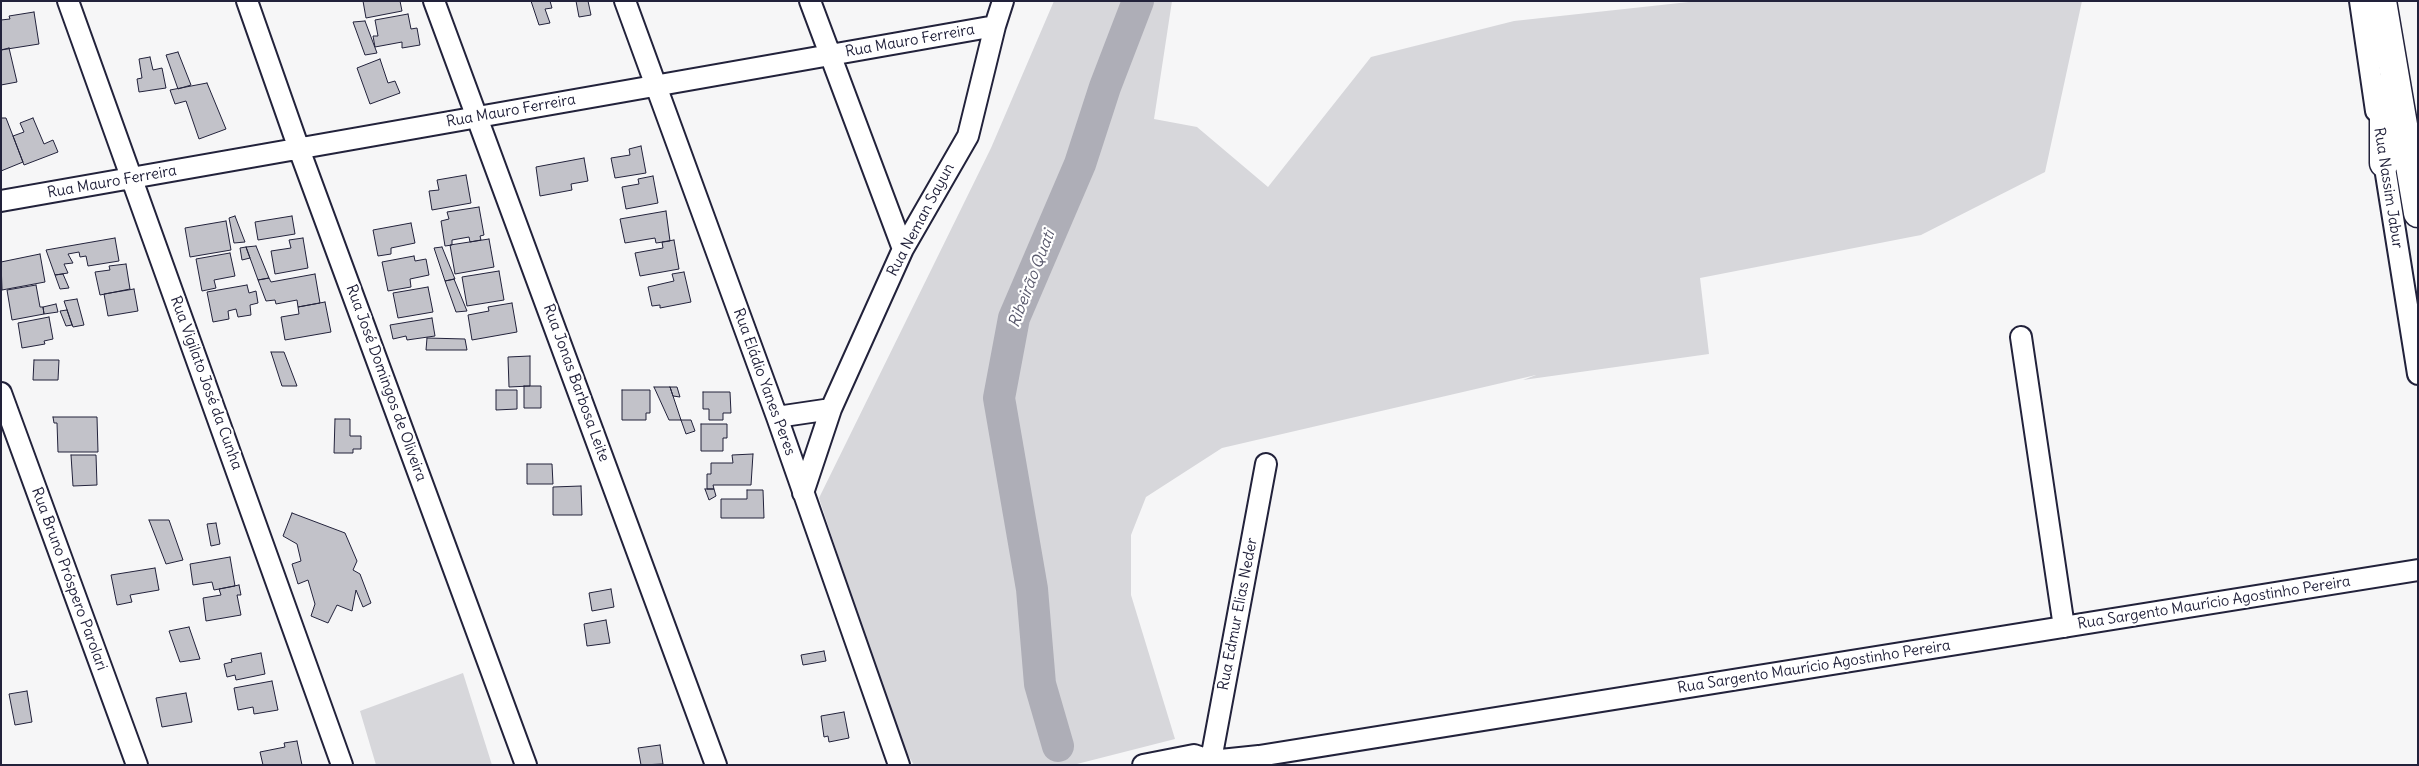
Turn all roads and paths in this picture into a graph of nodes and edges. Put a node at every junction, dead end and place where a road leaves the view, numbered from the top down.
1 (68, 1) edge
2 (248, 1) edge
3 (434, 1) edge
4 (625, 1) edge
5 (810, 1) edge
6 (1003, 1) edge
7 (2360, 1) edge
8 (2383, 7) edge
9 (995, 26) junction
10 (829, 56) junction
11 (657, 85) junction
12 (478, 117) junction
13 (299, 149) junction
14 (2384, 164) junction
15 (132, 178) junction
16 (1, 201) edge
17 (2418, 213) edge
18 (903, 249) junction
19 (2021, 338) dead end
20 (2418, 374) edge
21 (1, 393) edge
22 (831, 409) junction
23 (776, 417) junction
24 (1266, 464) dead end
25 (803, 493) junction
26 (2418, 570) edge
27 (2064, 627) junction
28 (1208, 764) edge
29 (137, 765) edge
30 (342, 765) edge
31 (526, 765) edge
32 (716, 765) edge
33 (899, 765) edge
34 (1143, 765) edge

1 - 15 street, Rua Vigilato José da Cunha
2 - 13 street, Rua José Domingos de Oliveira
3 - 12 street, Rua Jonas Barbosa Leite
4 - 11 street, Rua Eládio Yanes Peres
5 - 10 street
6 - 9 street, Rua Mauro Ferreira
7 - 14 street, Rua Nassim Jabur
8 - 14 highway
8 - 17 highway
9 - 10 street, Rua Mauro Ferreira
9 - 18 street, Rua Neman Sayun
10 - 11 street, Rua Mauro Ferreira
10 - 18 street
11 - 12 street, Rua Mauro Ferreira
11 - 23 street, Rua Eládio Yanes Peres
12 - 13 street, Rua Mauro Ferreira
12 - 32 street, Rua Jonas Barbosa Leite
13 - 15 street, Rua Mauro Ferreira
13 - 31 street, Rua José Domingos de Oliveira
14 - 20 street, Rua Nassim Jabur
15 - 16 street, Rua Mauro Ferreira
15 - 30 street, Rua Vigilato José da Cunha
18 - 22 street, Rua Neman Sayun
19 - 27 street
21 - 29 street, Rua Bruno Próspero Parolari
22 - 23 street
22 - 25 street, Rua Neman Sayun
23 - 25 street, Rua Eládio Yanes Peres
24 - 28 street, Rua Edmur Elias Neder
25 - 33 street, Rua Eládio Yanes Peres
26 - 27 street, Rua Sargento Maurício Agostinho Pereira
27 - 28 street, Rua Sargento Maurício Agostinho Pereira
28 - 34 street

